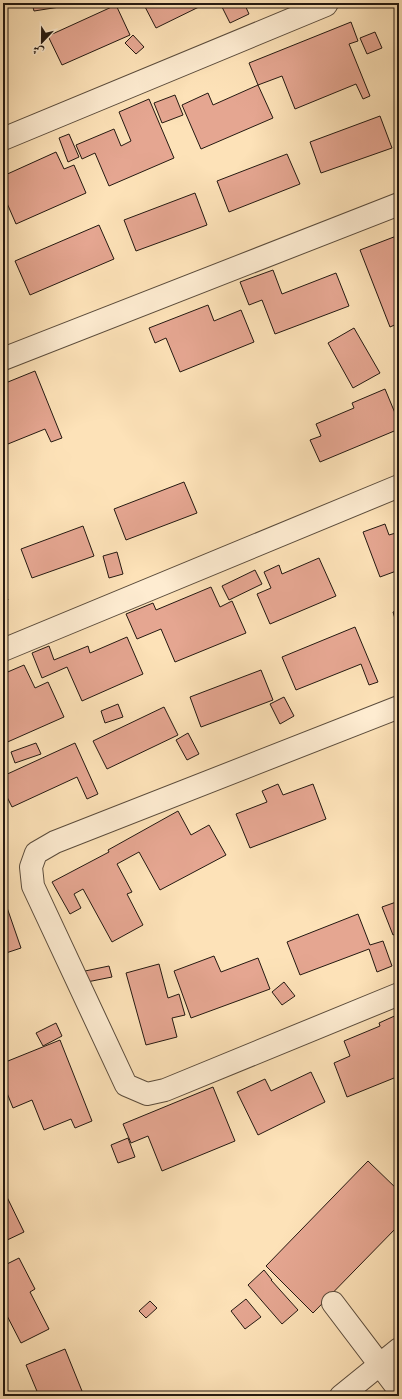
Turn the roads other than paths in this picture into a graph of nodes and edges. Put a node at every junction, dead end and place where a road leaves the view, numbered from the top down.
1 (327, 3) edge
2 (3, 140) edge
3 (399, 204) edge
4 (3, 359) edge
5 (399, 486) edge
6 (3, 650) edge
7 (399, 707) edge
8 (399, 994) edge
9 (333, 1303) dead end
10 (399, 1349) edge
11 (380, 1365) junction
12 (399, 1390) edge
13 (340, 1396) edge

1 - 2 street
3 - 4 street
5 - 6 street
7 - 8 street
9 - 11 street
10 - 11 street
11 - 12 street
11 - 13 street

